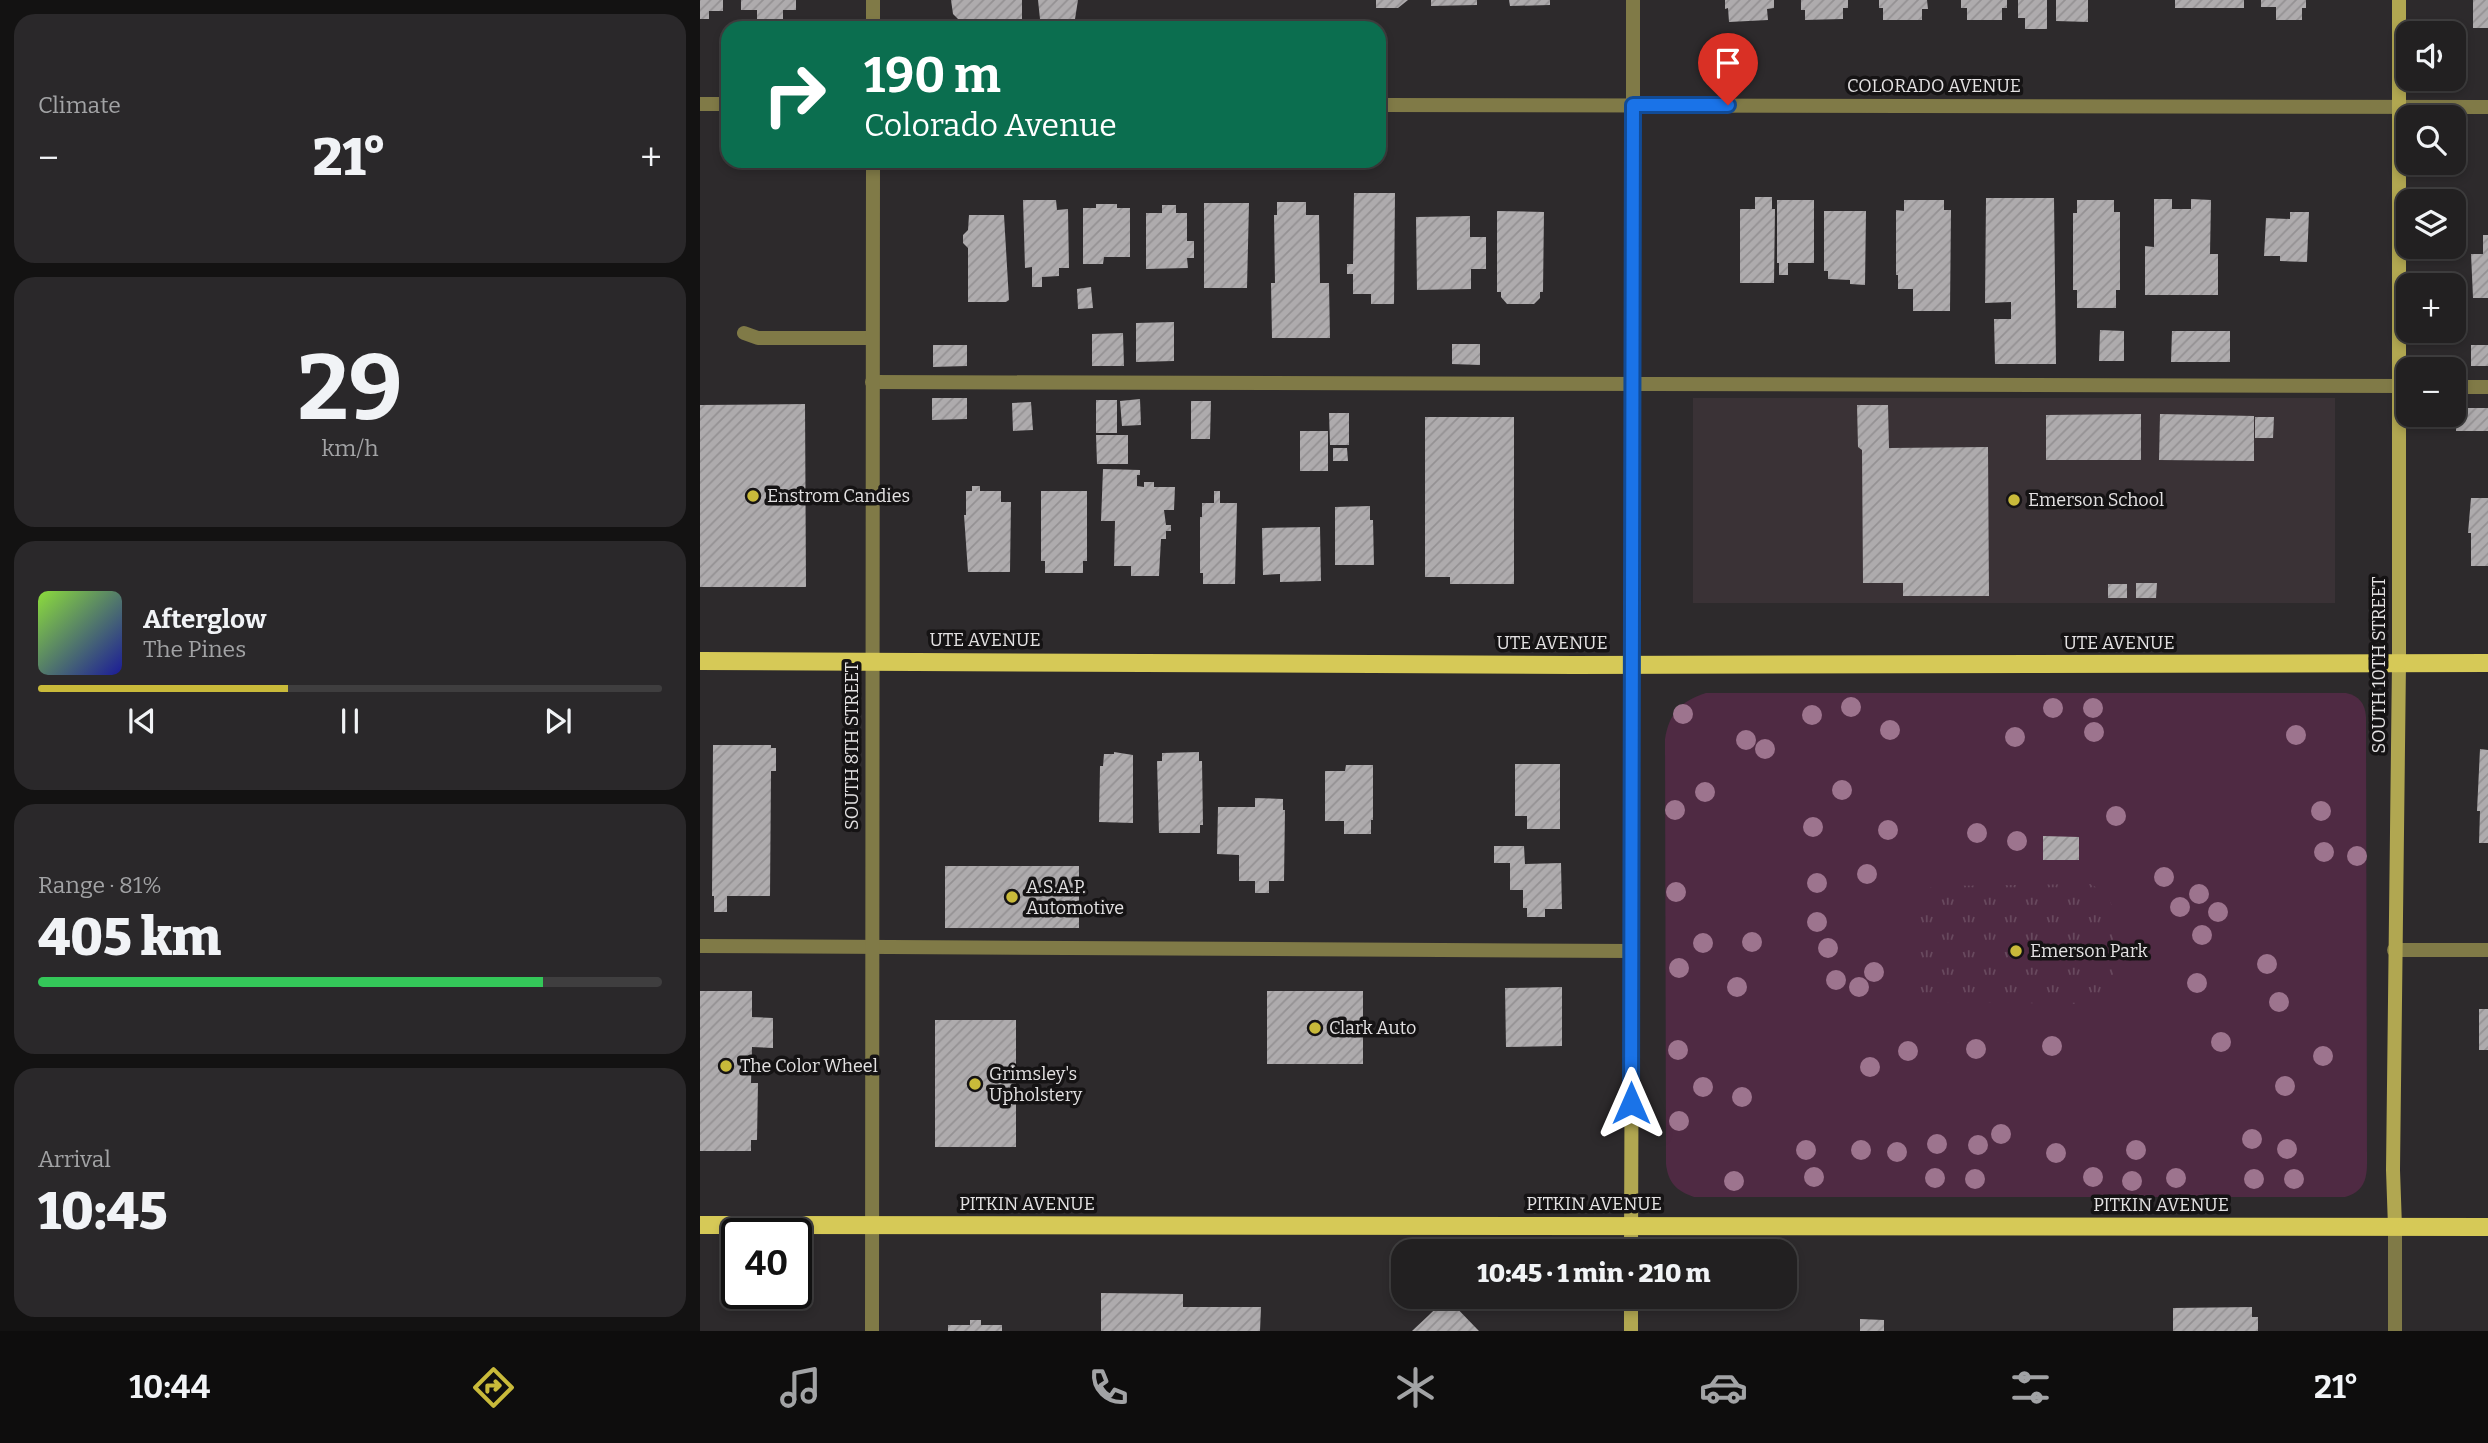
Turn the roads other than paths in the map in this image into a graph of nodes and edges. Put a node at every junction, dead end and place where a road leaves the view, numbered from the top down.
1 (873, 0) edge
2 (1633, 0) edge
3 (2399, 0) edge
4 (873, 21) edge
5 (700, 104) edge
6 (721, 104) edge
7 (1386, 105) edge
8 (1633, 105) junction
9 (2399, 105) edge
10 (2396, 107) edge
11 (2466, 107) edge
12 (2488, 107) edge
13 (873, 168) edge
14 (2400, 175) edge
15 (744, 333) dead end
16 (872, 338) junction
17 (2403, 357) edge
18 (872, 382) junction
19 (1633, 386) junction
20 (2396, 386) edge
21 (2466, 387) edge
22 (2488, 387) edge
23 (2402, 427) edge
24 (872, 660) junction
25 (700, 661) edge
26 (2399, 663) junction
27 (2488, 663) edge
28 (1633, 664) junction
29 (700, 946) edge
30 (872, 948) junction
31 (2395, 950) junction
32 (2488, 950) edge
33 (1631, 951) junction
34 (700, 1225) edge
35 (871, 1225) junction
36 (1630, 1225) junction
37 (2395, 1227) junction
38 (2488, 1227) edge
39 (1630, 1239) edge
40 (1631, 1309) edge
41 (872, 1331) edge
42 (1631, 1331) edge
43 (2395, 1331) edge

1 - 4 street
2 - 8 street
3 - 9 street, SOUTH 10TH STREET
5 - 6 street
7 - 8 street, COLORADO AVENUE
8 - 10 street, COLORADO AVENUE
8 - 19 street
11 - 12 street, COLORADO AVENUE
13 - 16 street, SOUTH 8TH STREET
14 - 17 street, SOUTH 10TH STREET
15 - 16 street
16 - 18 street, SOUTH 8TH STREET
18 - 19 street
18 - 24 street, SOUTH 8TH STREET
19 - 20 street
19 - 28 street
21 - 22 street
23 - 26 street, SOUTH 10TH STREET
24 - 25 main road, UTE AVENUE
24 - 28 main road, UTE AVENUE
24 - 30 street, SOUTH 8TH STREET
26 - 27 main road, UTE AVENUE
26 - 28 main road, UTE AVENUE
26 - 31 street, SOUTH 10TH STREET
28 - 33 street
29 - 30 street
30 - 33 street
30 - 35 street, SOUTH 8TH STREET
31 - 32 street
31 - 37 street, SOUTH 10TH STREET
33 - 36 street
34 - 35 main road, PITKIN AVENUE
35 - 36 main road, PITKIN AVENUE
35 - 41 street, SOUTH 8TH STREET
36 - 37 main road, PITKIN AVENUE
36 - 39 street
37 - 38 main road, PITKIN AVENUE
37 - 43 street, SOUTH 10TH STREET
40 - 42 street

